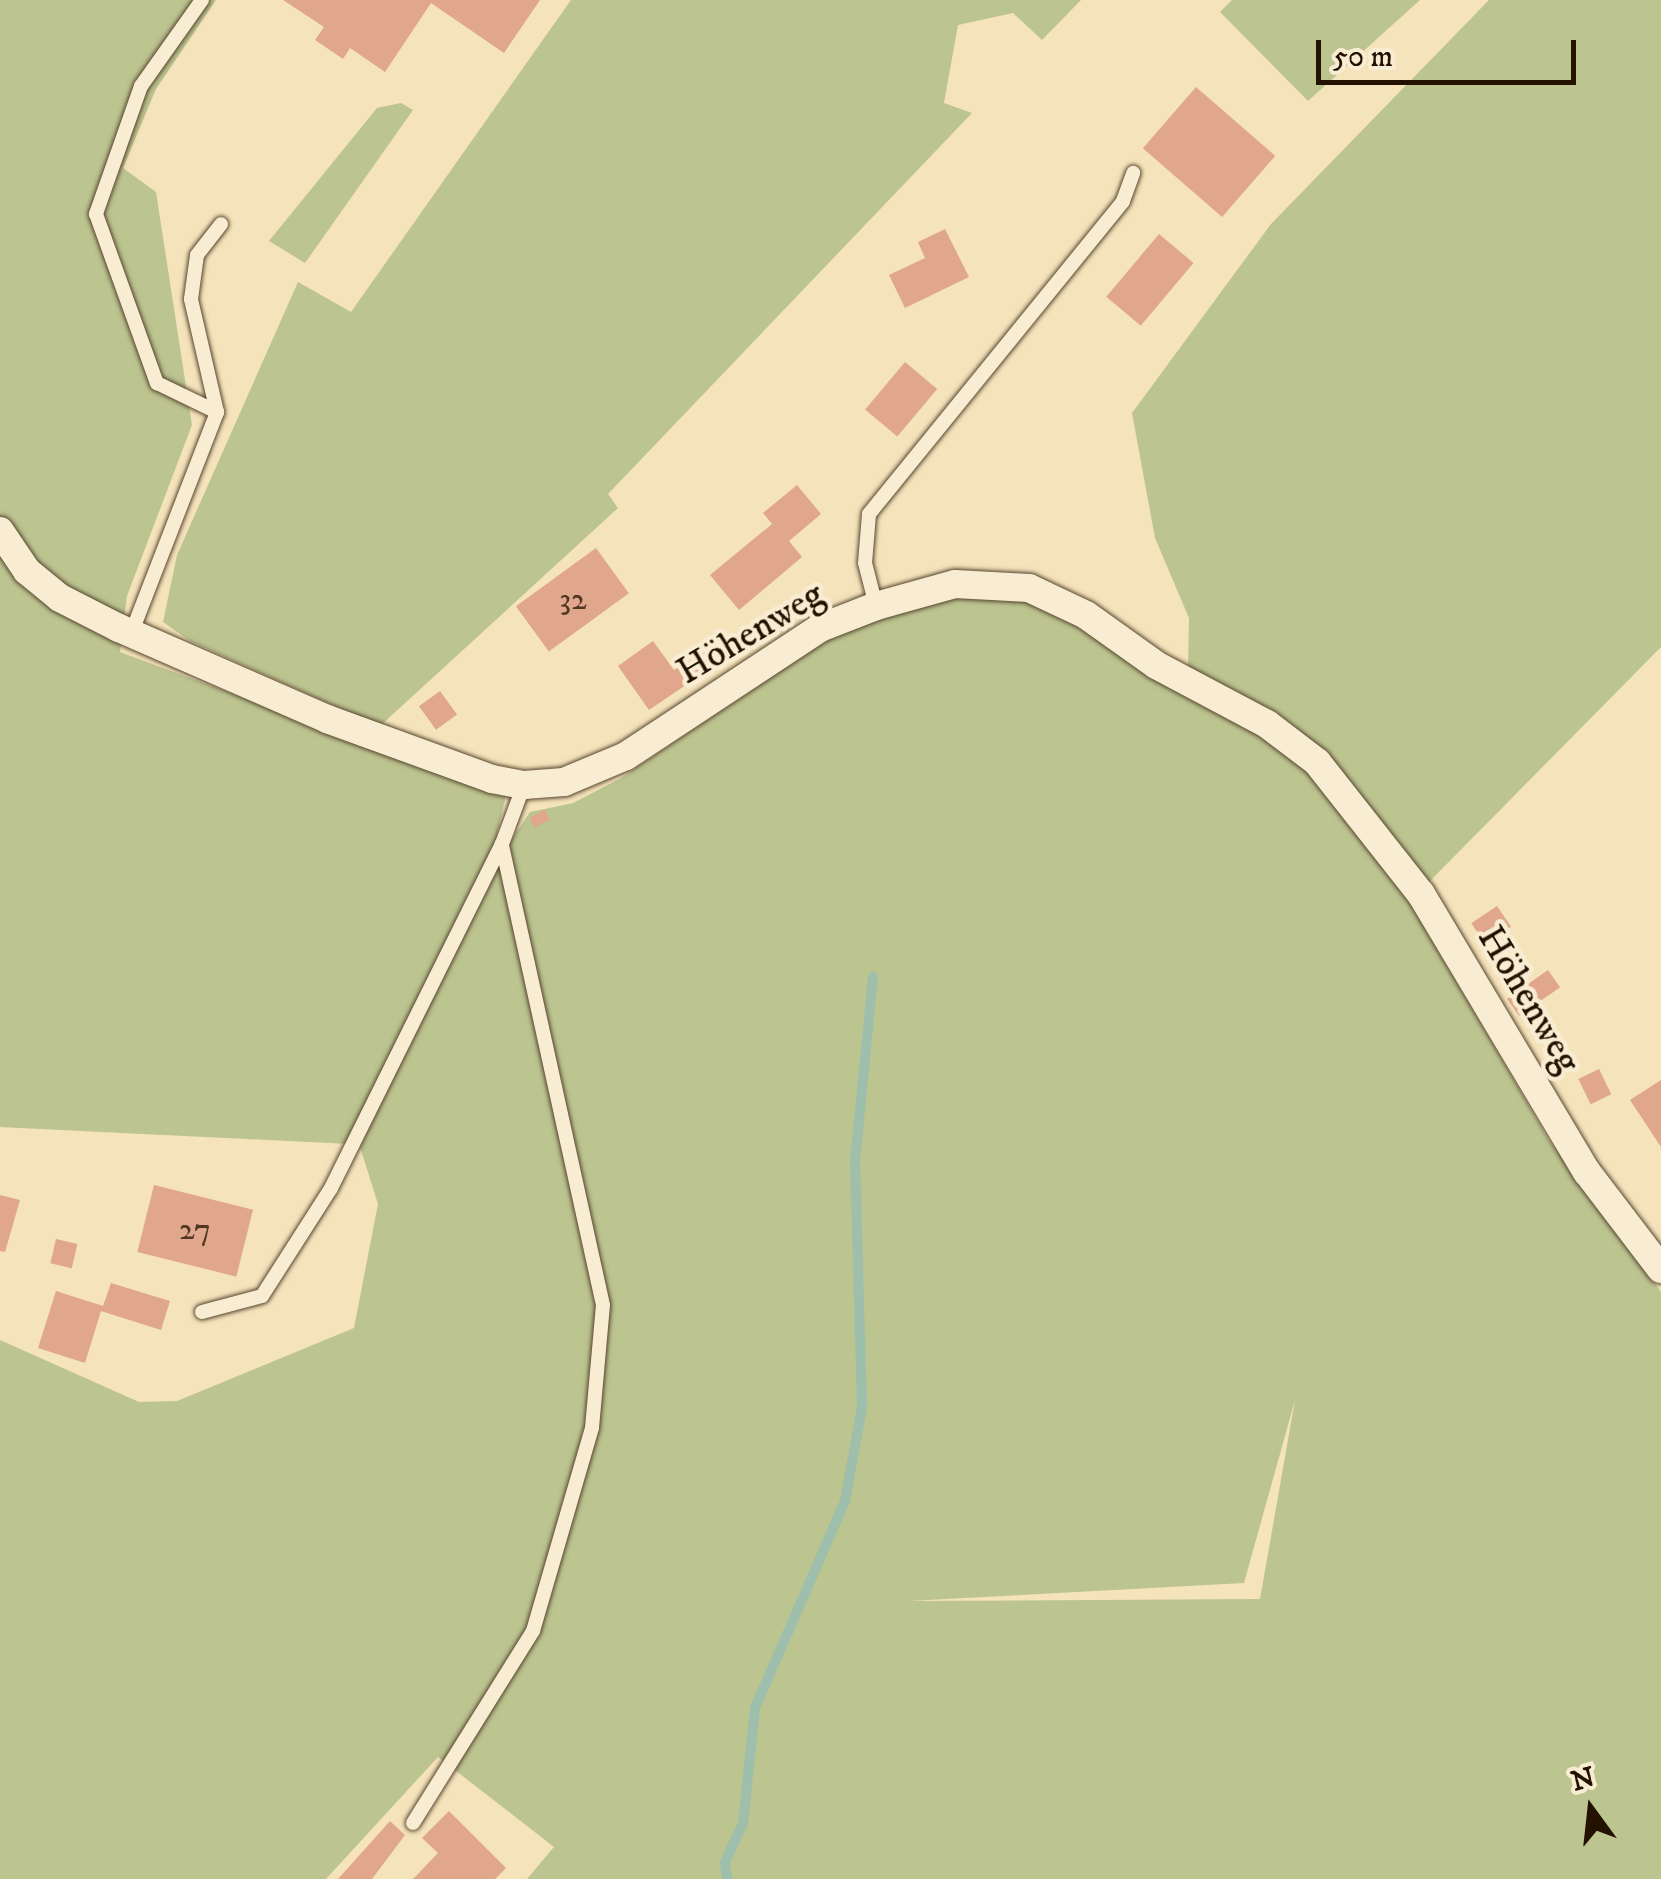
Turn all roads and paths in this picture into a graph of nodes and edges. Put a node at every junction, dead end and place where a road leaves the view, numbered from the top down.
1 (202, 0) edge
2 (1133, 173) dead end
3 (221, 224) dead end
4 (217, 412) junction
5 (0, 531) edge
6 (876, 606) junction
7 (130, 634) junction
8 (524, 785) junction
9 (502, 844) junction
10 (1661, 1269) edge
11 (202, 1312) dead end
12 (413, 1823) dead end

1 - 4 lane
2 - 6 lane
3 - 4 lane
4 - 7 lane
5 - 7 street, Höhenweg
6 - 8 street, Höhenweg
6 - 10 street, Höhenweg
7 - 8 street, Höhenweg
8 - 9 lane
9 - 11 lane
9 - 12 lane

